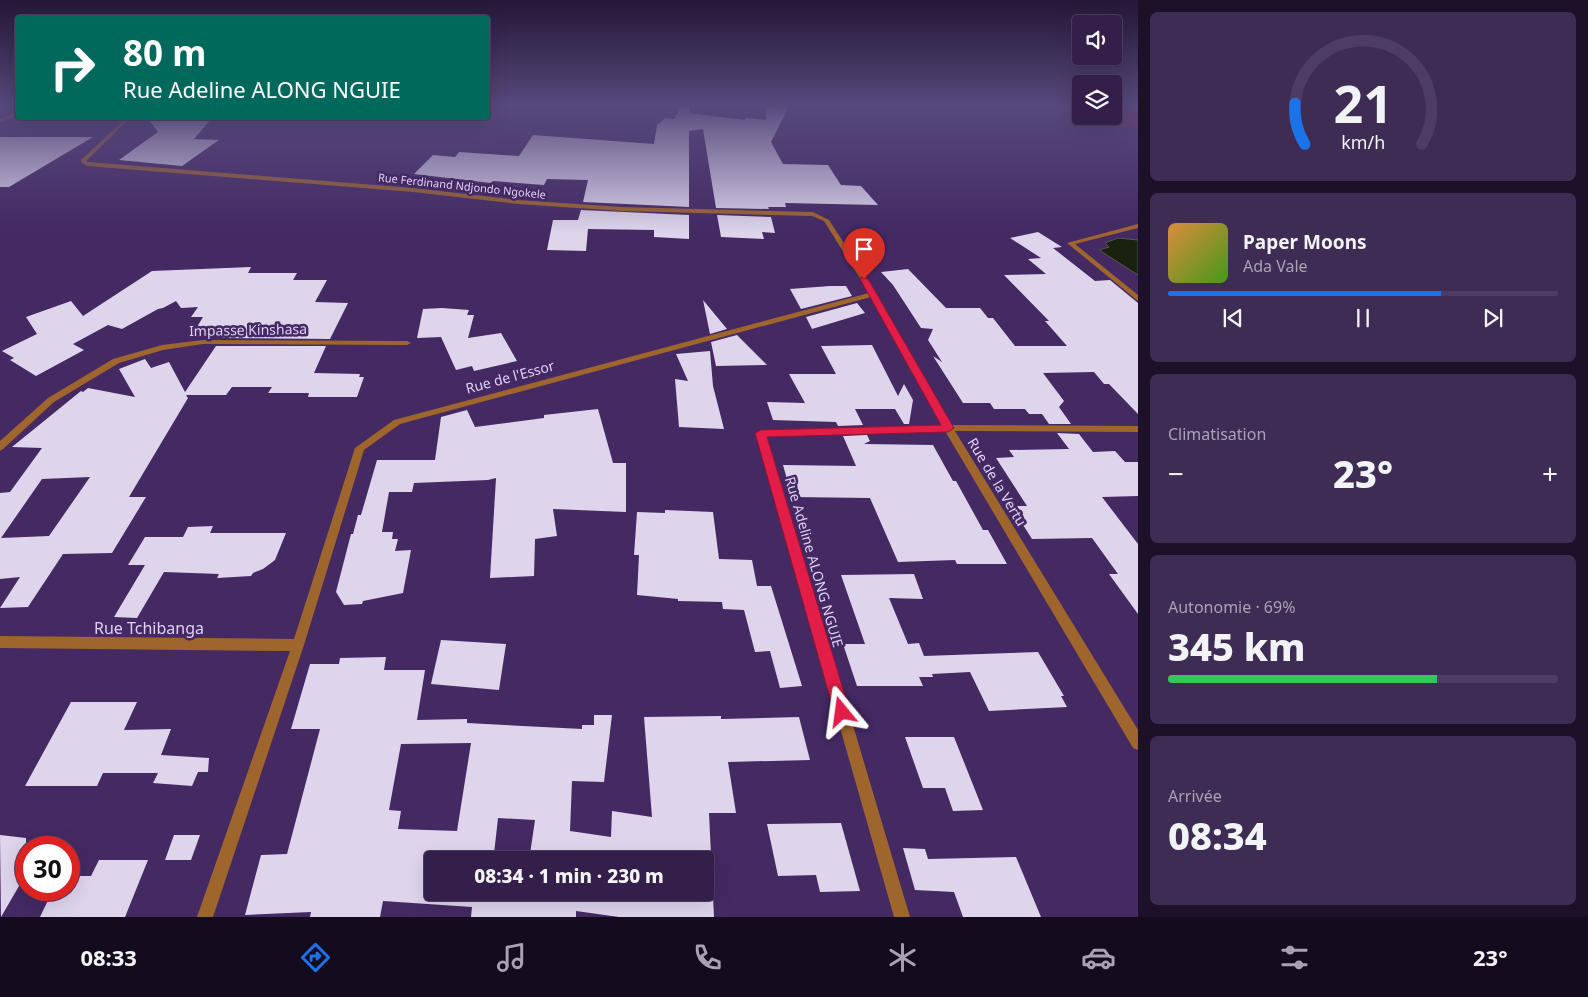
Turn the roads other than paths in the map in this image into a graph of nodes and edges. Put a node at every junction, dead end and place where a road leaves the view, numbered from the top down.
1 (97, 148) edge
2 (813, 214) joint
3 (1138, 226) edge
4 (873, 294) junction
5 (1138, 299) edge
6 (407, 343) dead end
7 (948, 428) junction
8 (1138, 429) edge
9 (0, 447) edge
10 (0, 642) edge
11 (298, 645) junction
12 (1138, 743) edge
13 (205, 917) edge
14 (902, 917) edge

1 - 2 street, Rue Ferdinand Ndjondo Ngokele
2 - 4 street, Rue de la Vertu
3 - 5 street
4 - 7 street, Rue de la Vertu
4 - 11 street, Rue de l'Essor
6 - 9 street, Impasse Kinshasa
7 - 8 street, Rue Adeline ALONG NGUIE
7 - 12 street, Rue de la Vertu
7 - 14 street, Rue Adeline ALONG NGUIE
10 - 11 street, Rue Tchibanga
11 - 13 street, Rue de l'Essor

